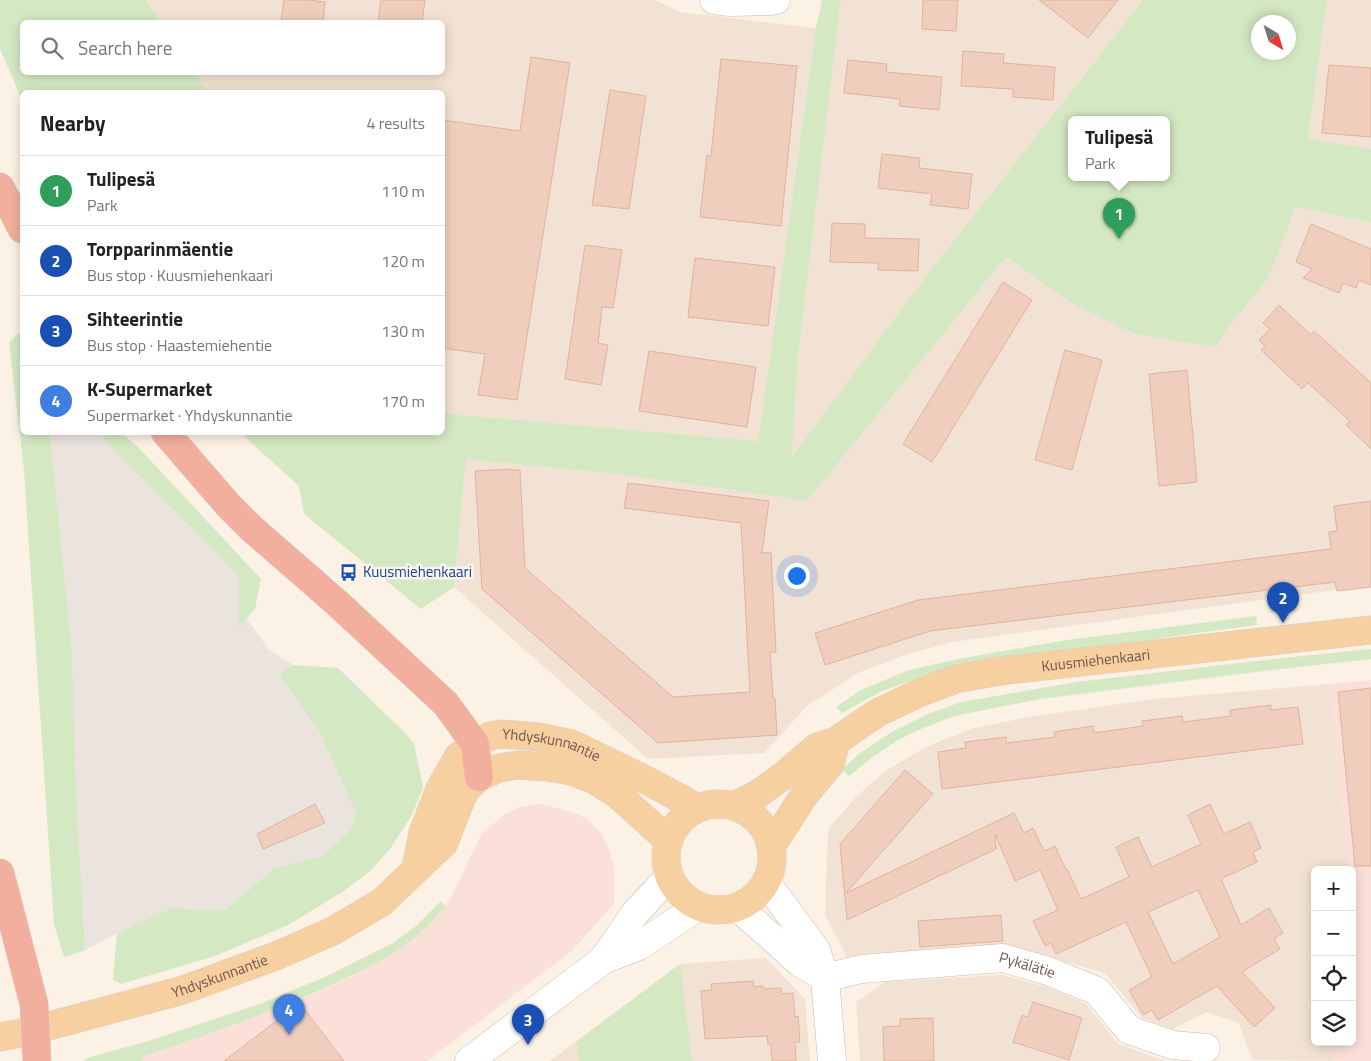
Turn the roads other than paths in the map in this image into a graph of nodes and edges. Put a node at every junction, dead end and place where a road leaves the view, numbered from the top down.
1 (714, 0) edge
2 (774, 1) edge
3 (0, 187) edge
4 (20, 225) edge
5 (168, 435) edge
6 (1371, 630) edge
7 (836, 741) junction
8 (475, 744) junction
9 (480, 777) junction
10 (734, 806) junction
11 (698, 808) junction
12 (669, 841) junction
13 (771, 846) junction
14 (416, 868) junction
15 (0, 873) edge
16 (670, 876) junction
17 (766, 882) junction
18 (698, 906) junction
19 (737, 907) junction
20 (603, 960) junction
21 (825, 978) junction
22 (0, 1037) edge
23 (1206, 1048) dead end
24 (37, 1061) edge
25 (469, 1061) edge
26 (832, 1061) edge

1 - 2 street
3 - 4 highway
5 - 8 highway
6 - 7 main road, Kuusmiehenkaari
7 - 10 main road, Kuusmiehenkaari
7 - 13 main road
8 - 9 highway
8 - 11 main road, Yhdyskunnantie
8 - 14 main road, Yhdyskunnantie
9 - 12 main road, Yhdyskunnantie
9 - 14 main road, Yhdyskunnantie
10 - 11 main road
10 - 13 main road
11 - 12 main road
12 - 16 main road
13 - 17 main road
14 - 22 main road, Yhdyskunnantie
15 - 24 highway, bridge
16 - 18 main road
16 - 20 street
17 - 19 main road
17 - 21 street
18 - 19 main road
18 - 20 street
19 - 21 street
20 - 25 street
21 - 23 street, Pykälätie
21 - 26 street

